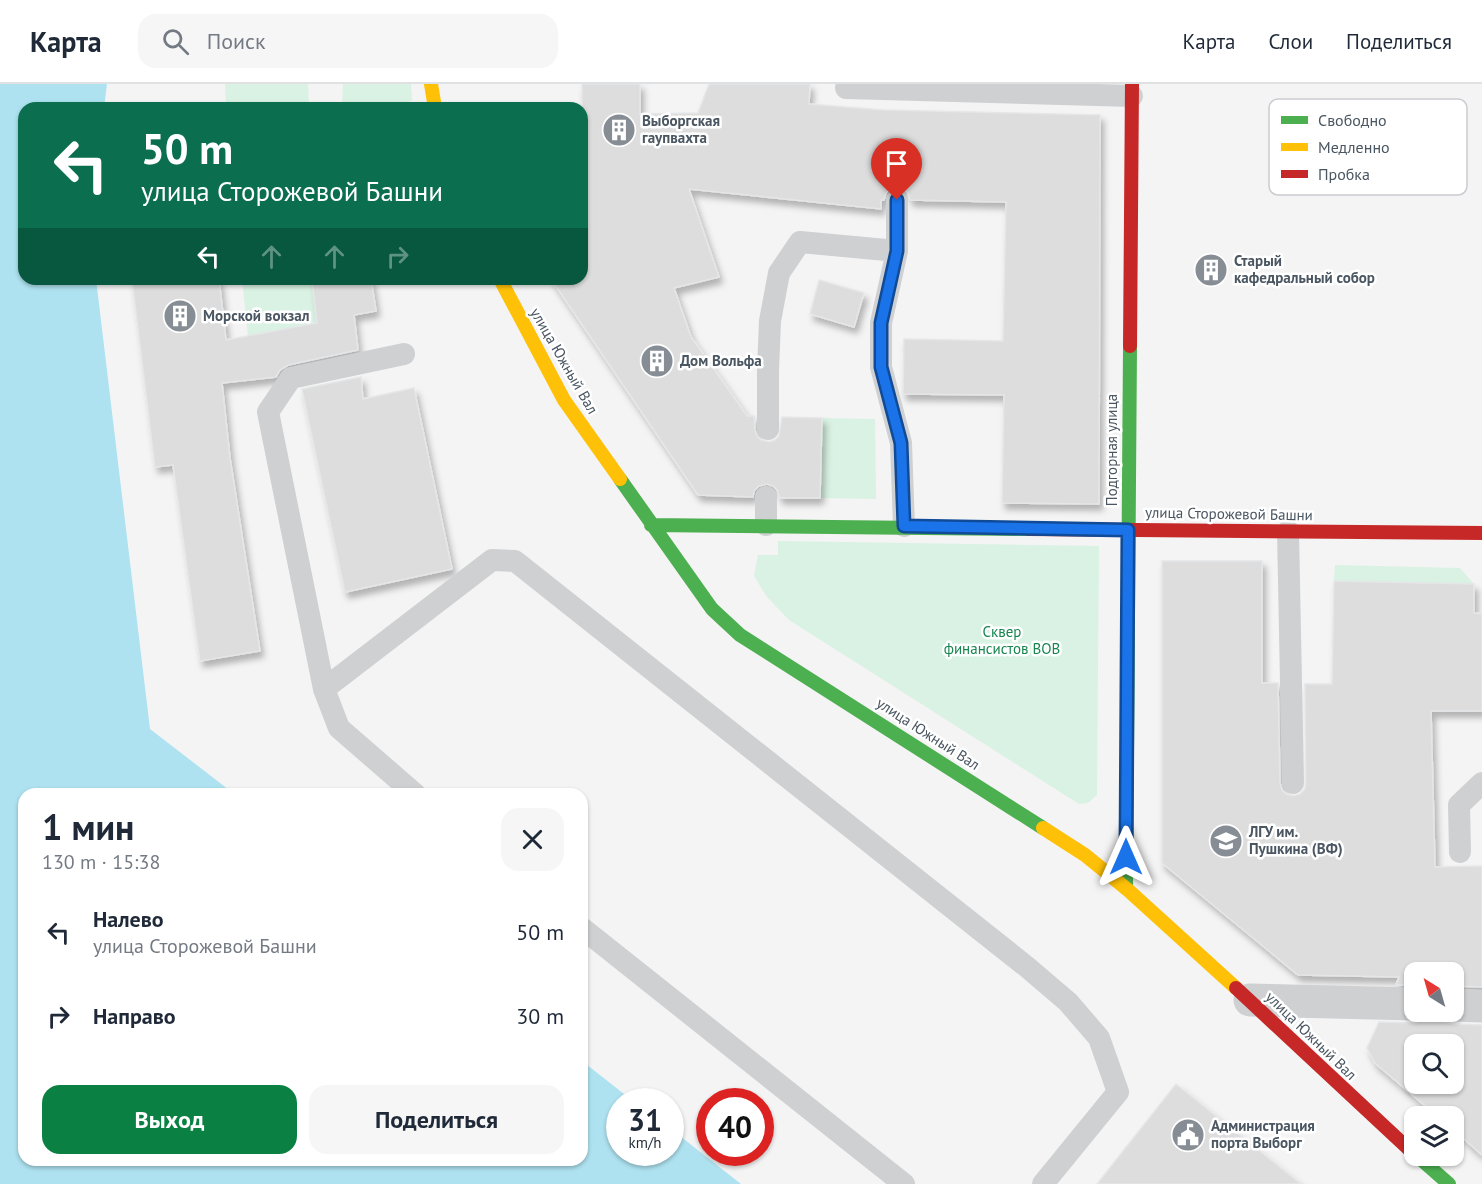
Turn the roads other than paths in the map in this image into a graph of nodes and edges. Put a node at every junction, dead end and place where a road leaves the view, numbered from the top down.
1 (431, 84) edge
2 (846, 88) dead end
3 (1132, 90) edge
4 (434, 102) edge
5 (897, 200) dead end
6 (897, 251) junction
7 (503, 285) edge
8 (405, 354) dead end
9 (768, 429) dead end
10 (766, 497) dead end
11 (651, 525) junction
12 (766, 525) junction
13 (904, 526) junction
14 (1128, 530) junction
15 (1288, 531) junction
16 (1482, 533) edge
17 (324, 689) junction
18 (1293, 783) dead end
19 (1482, 783) edge
20 (408, 788) edge
21 (1460, 852) dead end
22 (1126, 888) junction
23 (588, 933) edge
24 (1250, 1000) junction
25 (1404, 1004) edge
26 (1464, 1005) edge
27 (1482, 1006) edge
28 (1404, 1144) edge
29 (1429, 1166) edge
30 (904, 1184) edge
31 (1043, 1184) edge
32 (1449, 1184) edge

1 - 4 street
2 - 3 lane
3 - 14 street, Подгорная улица
5 - 6 lane
6 - 9 lane
6 - 13 lane
7 - 11 street, улица Южный Вал
8 - 17 lane
10 - 12 lane
11 - 12 street, улица Сторожевой Башни
11 - 22 street, улица Южный Вал
12 - 13 street, улица Сторожевой Башни
13 - 14 street, улица Сторожевой Башни
14 - 15 street, улица Сторожевой Башни
14 - 22 street, Подгорная улица
15 - 16 street, улица Сторожевой Башни
15 - 18 lane
17 - 20 lane
17 - 31 lane
19 - 21 lane
22 - 24 street, улица Южный Вал
23 - 30 lane
24 - 25 street
24 - 28 street, улица Южный Вал
26 - 27 street
29 - 32 street, улица Южный Вал

